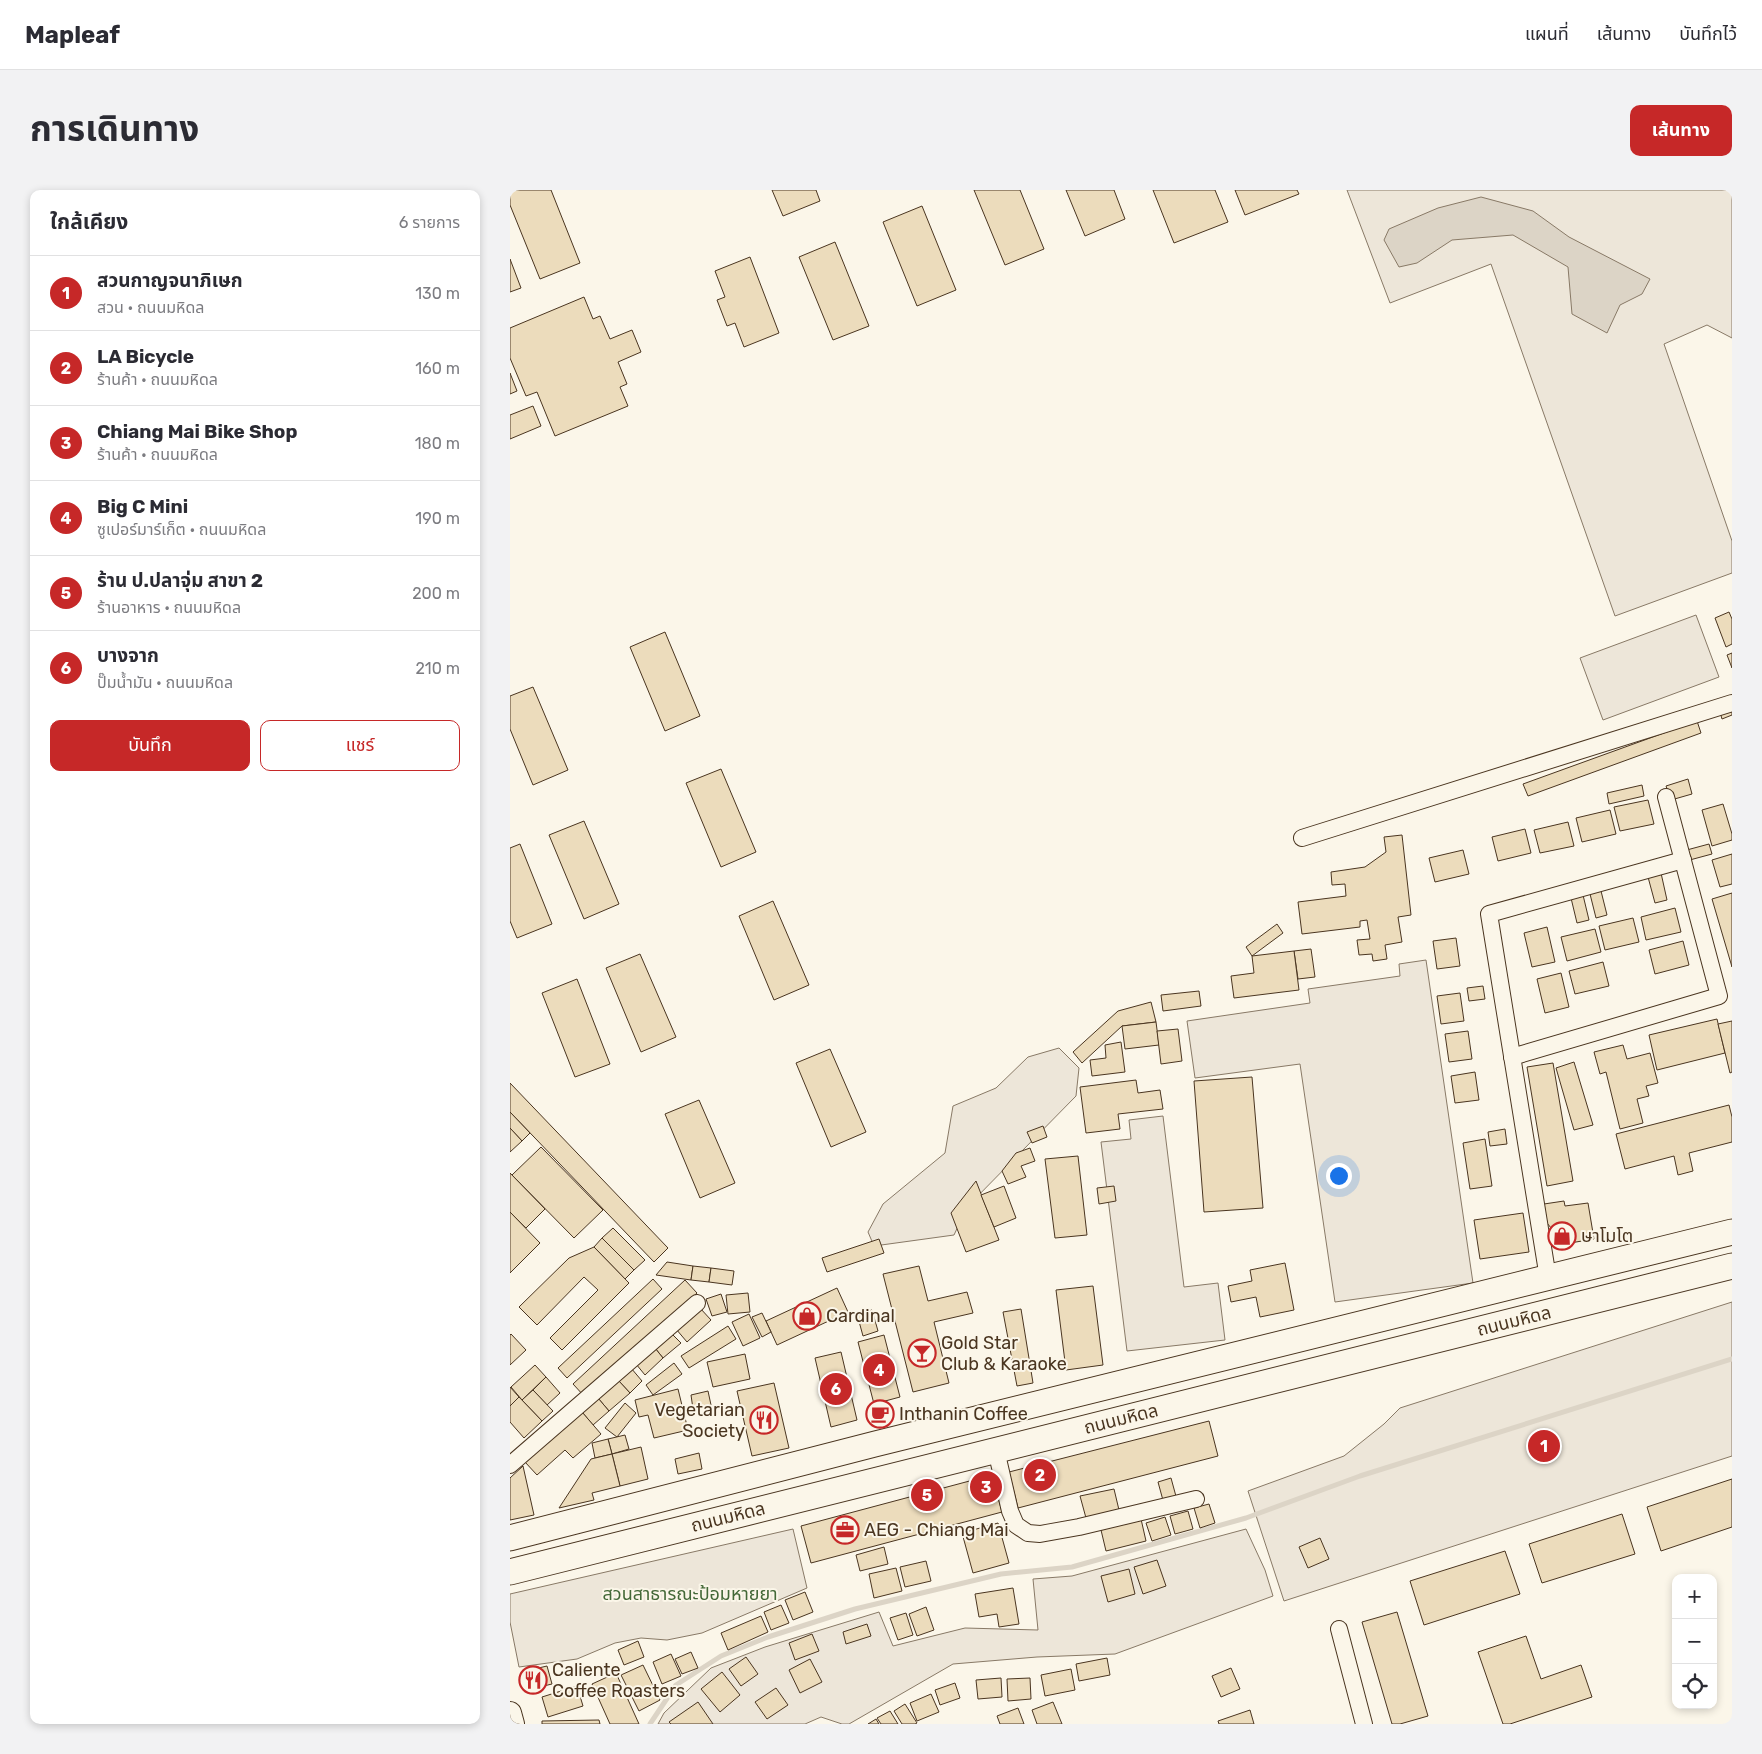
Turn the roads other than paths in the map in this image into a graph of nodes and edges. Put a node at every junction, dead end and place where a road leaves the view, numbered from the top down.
1 (1732, 704) edge
2 (1666, 797) dead end
3 (1302, 838) dead end
4 (1682, 860) junction
5 (1512, 1058) junction
6 (1732, 1232) edge
7 (1732, 1266) edge
8 (1548, 1278) junction
9 (697, 1302) dead end
10 (1260, 1350) junction
11 (1268, 1384) junction
12 (996, 1450) junction
13 (510, 1465) edge
14 (1196, 1499) dead end
15 (510, 1538) edge
16 (510, 1572) edge
17 (1339, 1630) dead end
18 (510, 1712) edge
19 (513, 1724) edge
20 (1364, 1724) edge

1 - 3 street
2 - 4 street
4 - 5 street
4 - 5 street
5 - 8 street
6 - 8 main road, ถนนมหิดล
7 - 11 main road, ถนนมหิดล
8 - 10 main road, ถนนมหิดล
9 - 13 street
10 - 11 main road
10 - 15 main road, ถนนมหิดล
11 - 12 main road, ถนนมหิดล
12 - 14 street
12 - 16 main road, ถนนมหิดล
17 - 20 street
18 - 19 street

